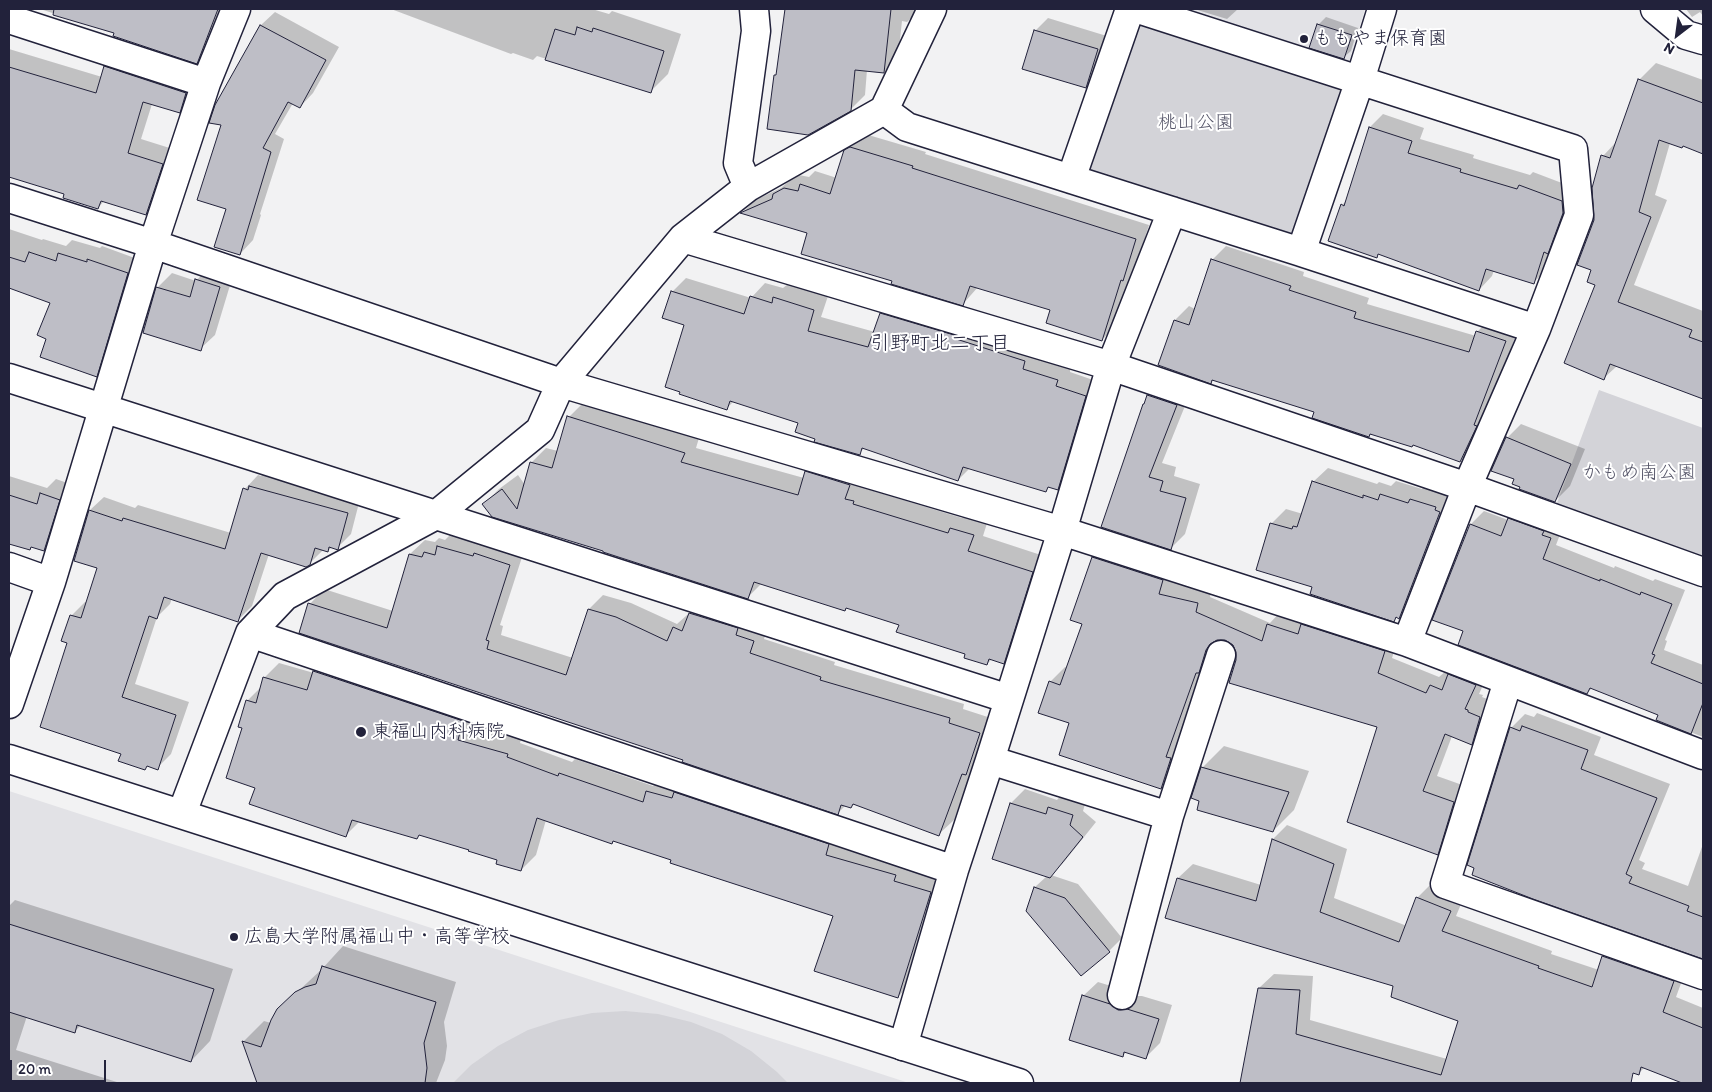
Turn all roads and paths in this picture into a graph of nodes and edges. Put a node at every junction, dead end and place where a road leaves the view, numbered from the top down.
1 (236, 9) edge
2 (754, 9) edge
3 (932, 9) edge
4 (1130, 9) edge
5 (1138, 9) edge
6 (1382, 9) edge
7 (1655, 9) edge
8 (9, 19) edge
9 (1703, 40) edge
10 (1360, 80) junction
11 (206, 83) junction
12 (884, 110) junction
13 (1071, 179) junction
14 (748, 187) junction
15 (9, 198) edge
16 (1172, 211) junction
17 (683, 238) junction
18 (153, 244) junction
19 (1302, 252) junction
20 (1536, 328) junction
21 (1111, 366) junction
22 (9, 378) edge
23 (560, 383) junction
24 (103, 408) junction
25 (1467, 486) junction
26 (436, 515) junction
27 (1062, 531) junction
28 (9, 567) edge
29 (1703, 572) edge
30 (51, 582) junction
31 (250, 633) junction
32 (1407, 642) junction
33 (1221, 655) dead end
34 (1508, 682) junction
35 (1009, 699) junction
36 (9, 704) edge
37 (1703, 755) edge
38 (9, 759) edge
39 (990, 760) junction
40 (182, 813) junction
41 (1170, 816) junction
42 (954, 870) junction
43 (1703, 975) edge
44 (1122, 995) dead end
45 (903, 1046) junction
46 (1019, 1083) edge

1 - 11 street
2 - 14 street
3 - 12 street
4 - 13 street
5 - 10 street
6 - 10 street
7 - 9 street
8 - 11 street
10 - 19 street
10 - 20 street
11 - 18 street
12 - 13 street
12 - 14 street
13 - 16 street
14 - 17 street
15 - 18 street
16 - 19 street
16 - 21 street
17 - 21 street
17 - 23 street
18 - 23 street
18 - 24 street
19 - 20 street
20 - 25 street
21 - 25 street
21 - 27 street
22 - 24 street
23 - 26 street
23 - 27 street
24 - 26 street
24 - 30 street
25 - 29 street
25 - 32 street
26 - 31 street
26 - 35 street
27 - 32 street
27 - 35 street
28 - 30 street
30 - 36 street
31 - 40 street
31 - 42 street
32 - 34 street
33 - 41 street
34 - 37 street
34 - 43 street
35 - 39 street
38 - 40 street
39 - 41 street
39 - 42 street
40 - 45 street
41 - 44 street
42 - 45 street
45 - 46 street

